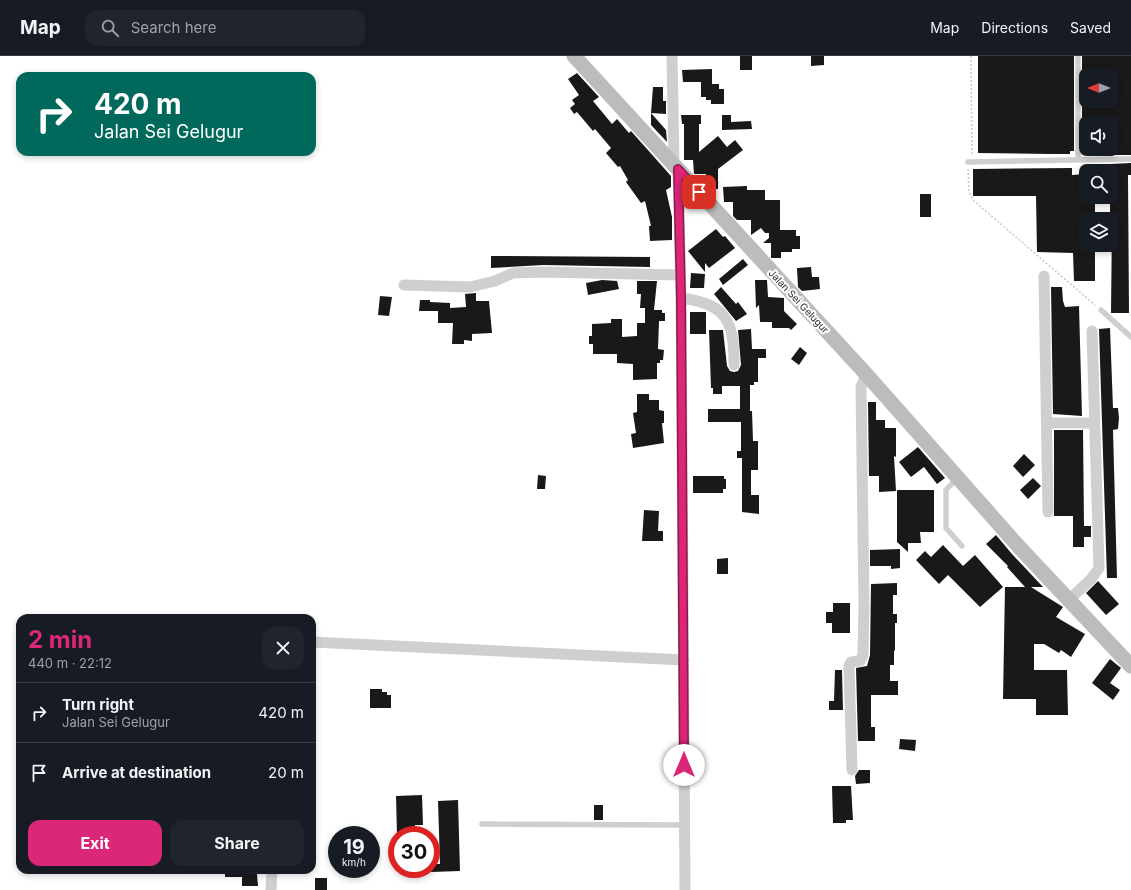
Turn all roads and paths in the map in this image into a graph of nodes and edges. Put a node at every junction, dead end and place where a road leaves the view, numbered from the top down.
1 (574, 56) edge
2 (672, 56) edge
3 (971, 56) edge
4 (1078, 56) edge
5 (1078, 159) junction
6 (1131, 159) edge
7 (968, 162) junction
8 (676, 167) junction
9 (680, 275) junction
10 (1044, 276) dead end
11 (404, 285) dead end
12 (681, 298) junction
13 (1101, 310) joint
14 (1092, 331) dead end
15 (1131, 337) edge
16 (734, 365) dead end
17 (866, 374) junction
18 (1047, 423) junction
19 (1094, 423) junction
20 (958, 478) junction
21 (1048, 512) dead end
22 (962, 546) dead end
23 (1069, 600) junction
24 (316, 642) edge
25 (684, 660) junction
26 (1131, 666) edge
27 (852, 770) dead end
28 (482, 824) dead end
29 (684, 825) junction
30 (272, 874) edge
31 (271, 890) edge
32 (685, 890) edge

1 - 8 main road, Jalan Sei Gelugur
2 - 8 street
3 - 7 path
4 - 5 lane
5 - 6 lane
5 - 7 lane
7 - 13 path
8 - 9 street
8 - 17 main road, Jalan Sei Gelugur
9 - 11 street
9 - 12 street
10 - 18 street
12 - 16 street
12 - 25 street
13 - 15 lane
14 - 19 street
17 - 20 main road, Jalan Sei Gelugur
17 - 27 street
18 - 19 street
18 - 21 street
19 - 23 street
20 - 22 lane
20 - 23 main road, Jalan Sei Gelugur
23 - 26 main road, Jalan Sei Gelugur
24 - 25 street
25 - 29 street
28 - 29 lane
29 - 32 street
30 - 31 street

